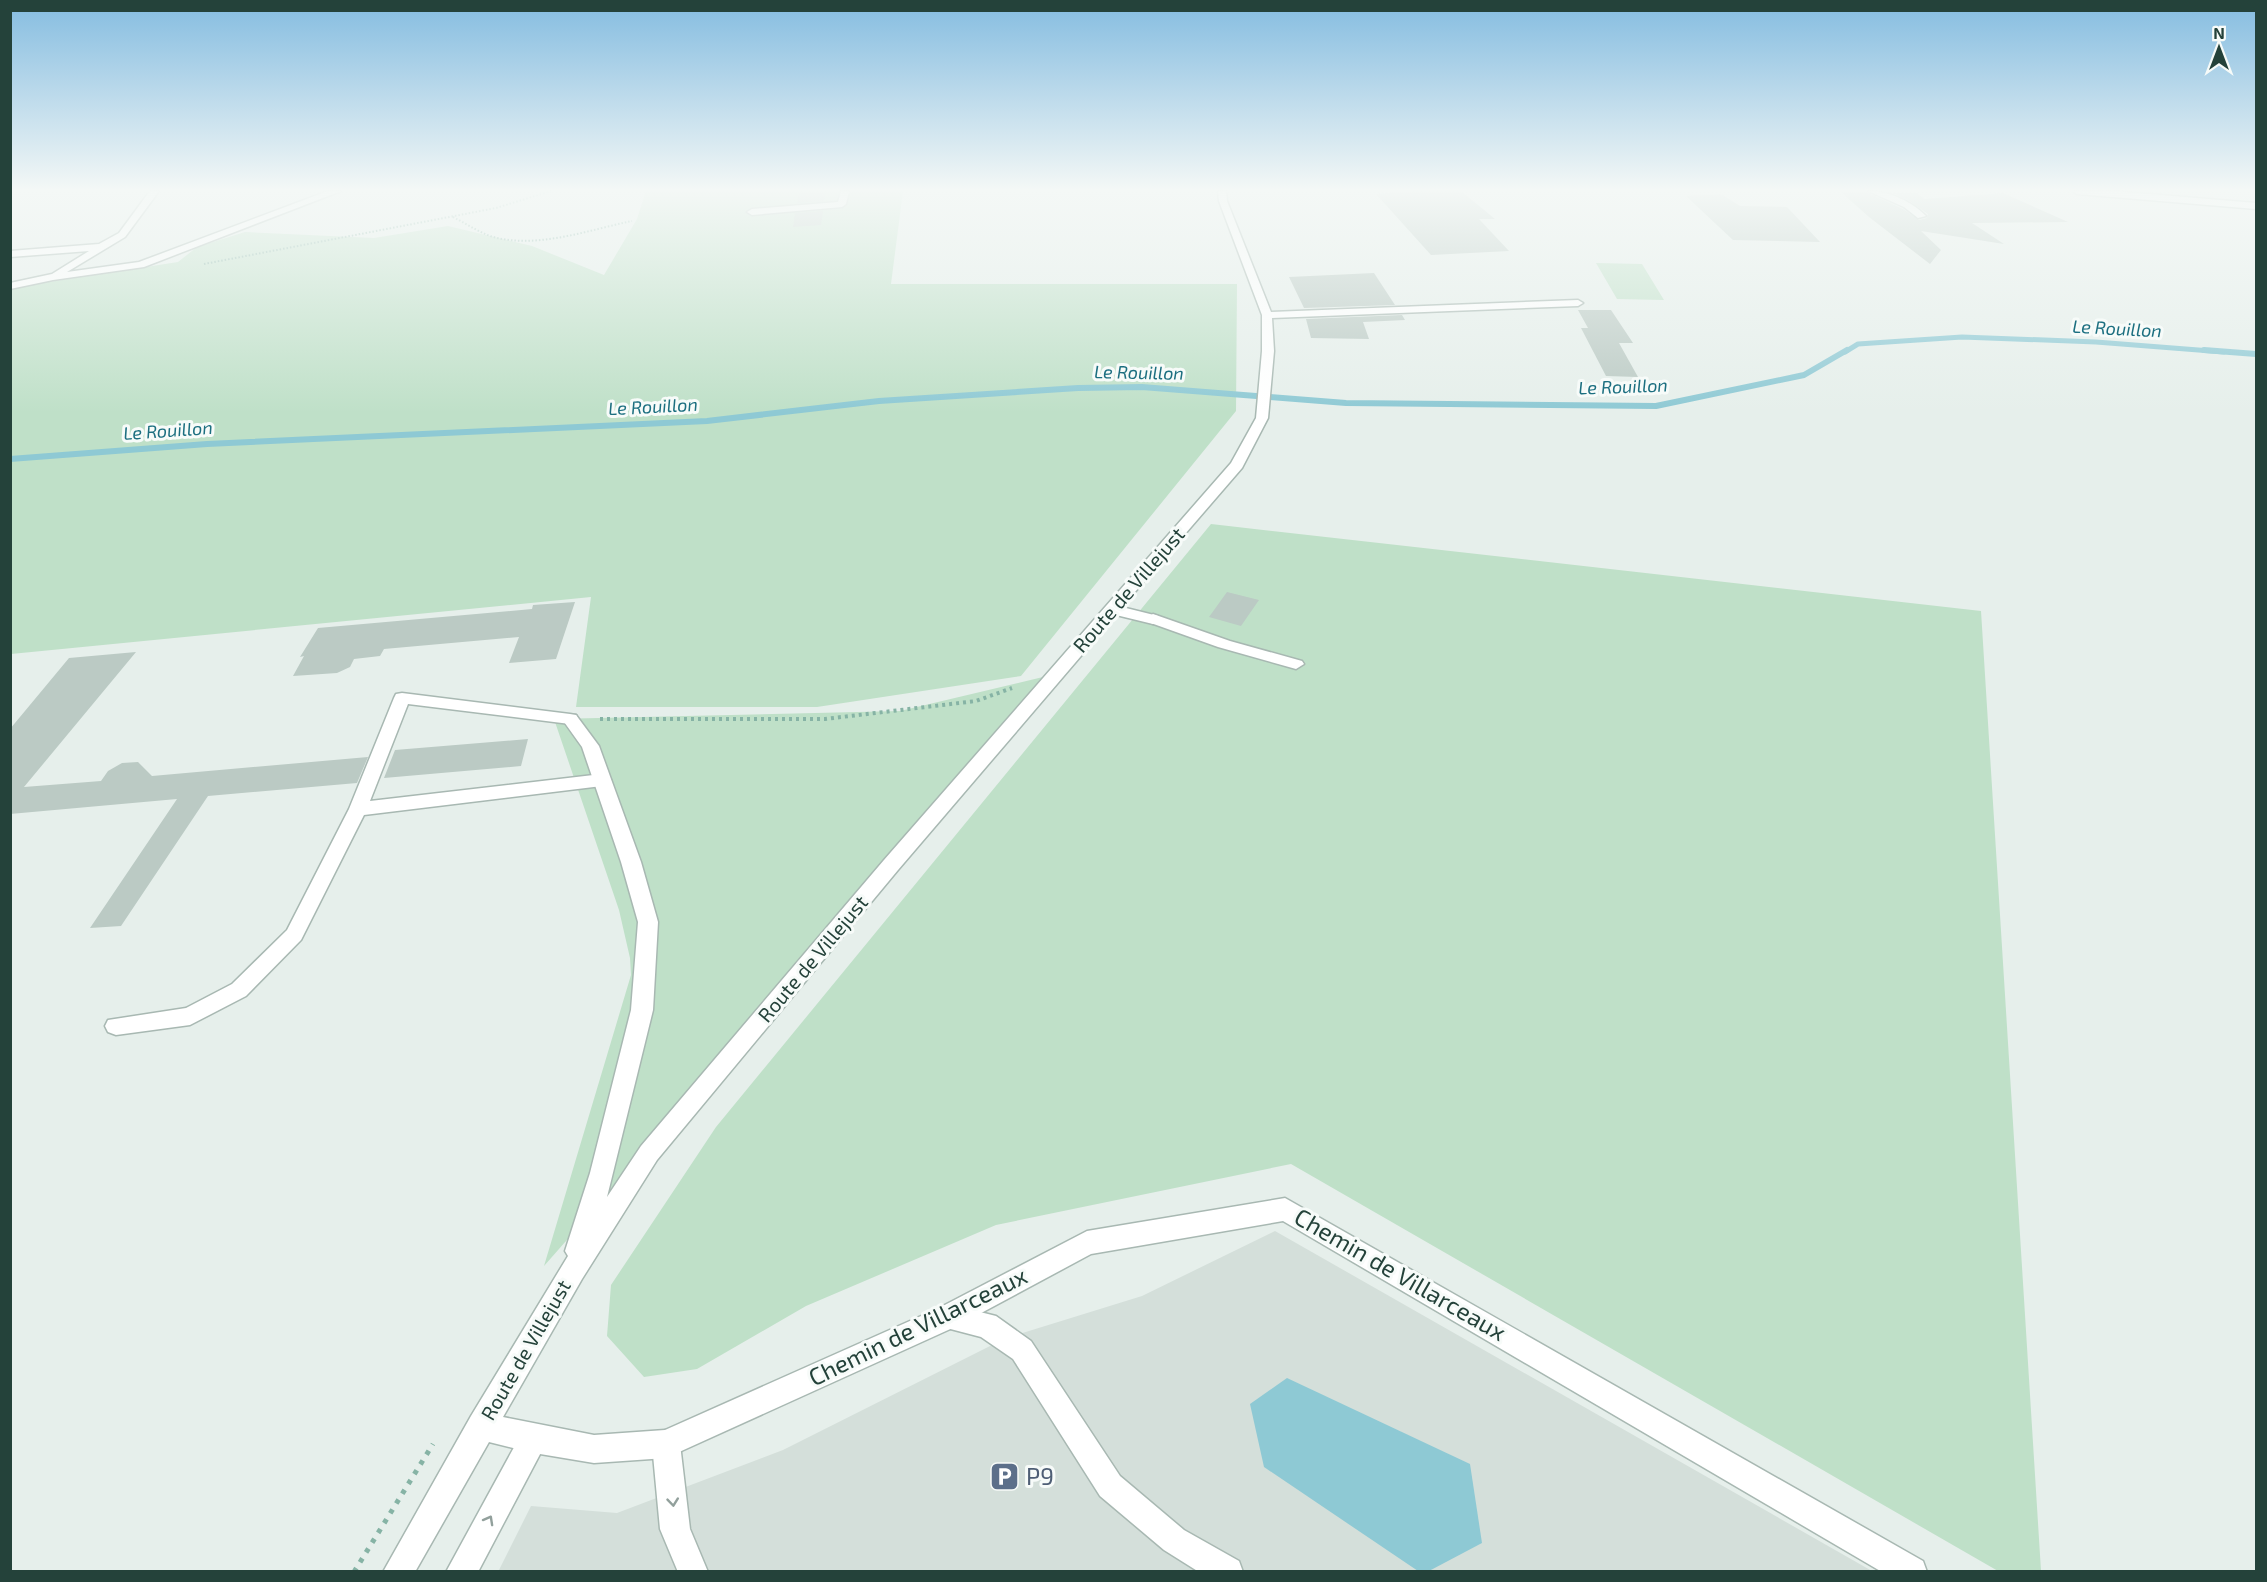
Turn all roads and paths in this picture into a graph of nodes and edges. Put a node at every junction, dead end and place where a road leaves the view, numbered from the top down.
1 (72, 265) edge
2 (141, 265) edge
3 (1248, 265) edge
4 (53, 277) junction
5 (10, 286) edge
6 (1578, 303) dead end
7 (1267, 315) junction
8 (1113, 610) junction
9 (1296, 664) dead end
10 (1061, 670) junction
11 (570, 718) junction
12 (602, 780) junction
13 (358, 809) junction
14 (116, 1026) dead end
15 (573, 1270) junction
16 (948, 1317) junction
17 (481, 1426) junction
18 (534, 1439) junction
19 (666, 1444) junction
20 (398, 1572) edge
21 (460, 1572) edge
22 (693, 1572) edge
23 (1228, 1572) edge
24 (1912, 1572) edge

1 - 4 street
2 - 4 street
3 - 7 street
4 - 5 street
6 - 7 street
7 - 8 street, Route de Villejust
8 - 9 street
8 - 10 street, Route de Villejust
10 - 11 path
10 - 15 street, Route de Villejust
11 - 12 street
11 - 13 street
12 - 13 street
12 - 15 street
13 - 14 street
15 - 17 street, Route de Villejust
16 - 19 street, Chemin de Villarceaux
16 - 23 street
16 - 24 street, Chemin de Villarceaux
17 - 18 street, Chemin de Villarceaux
17 - 20 street, Route de Villejust
18 - 19 street, Chemin de Villarceaux
21 -> 18 street
19 -> 22 street

